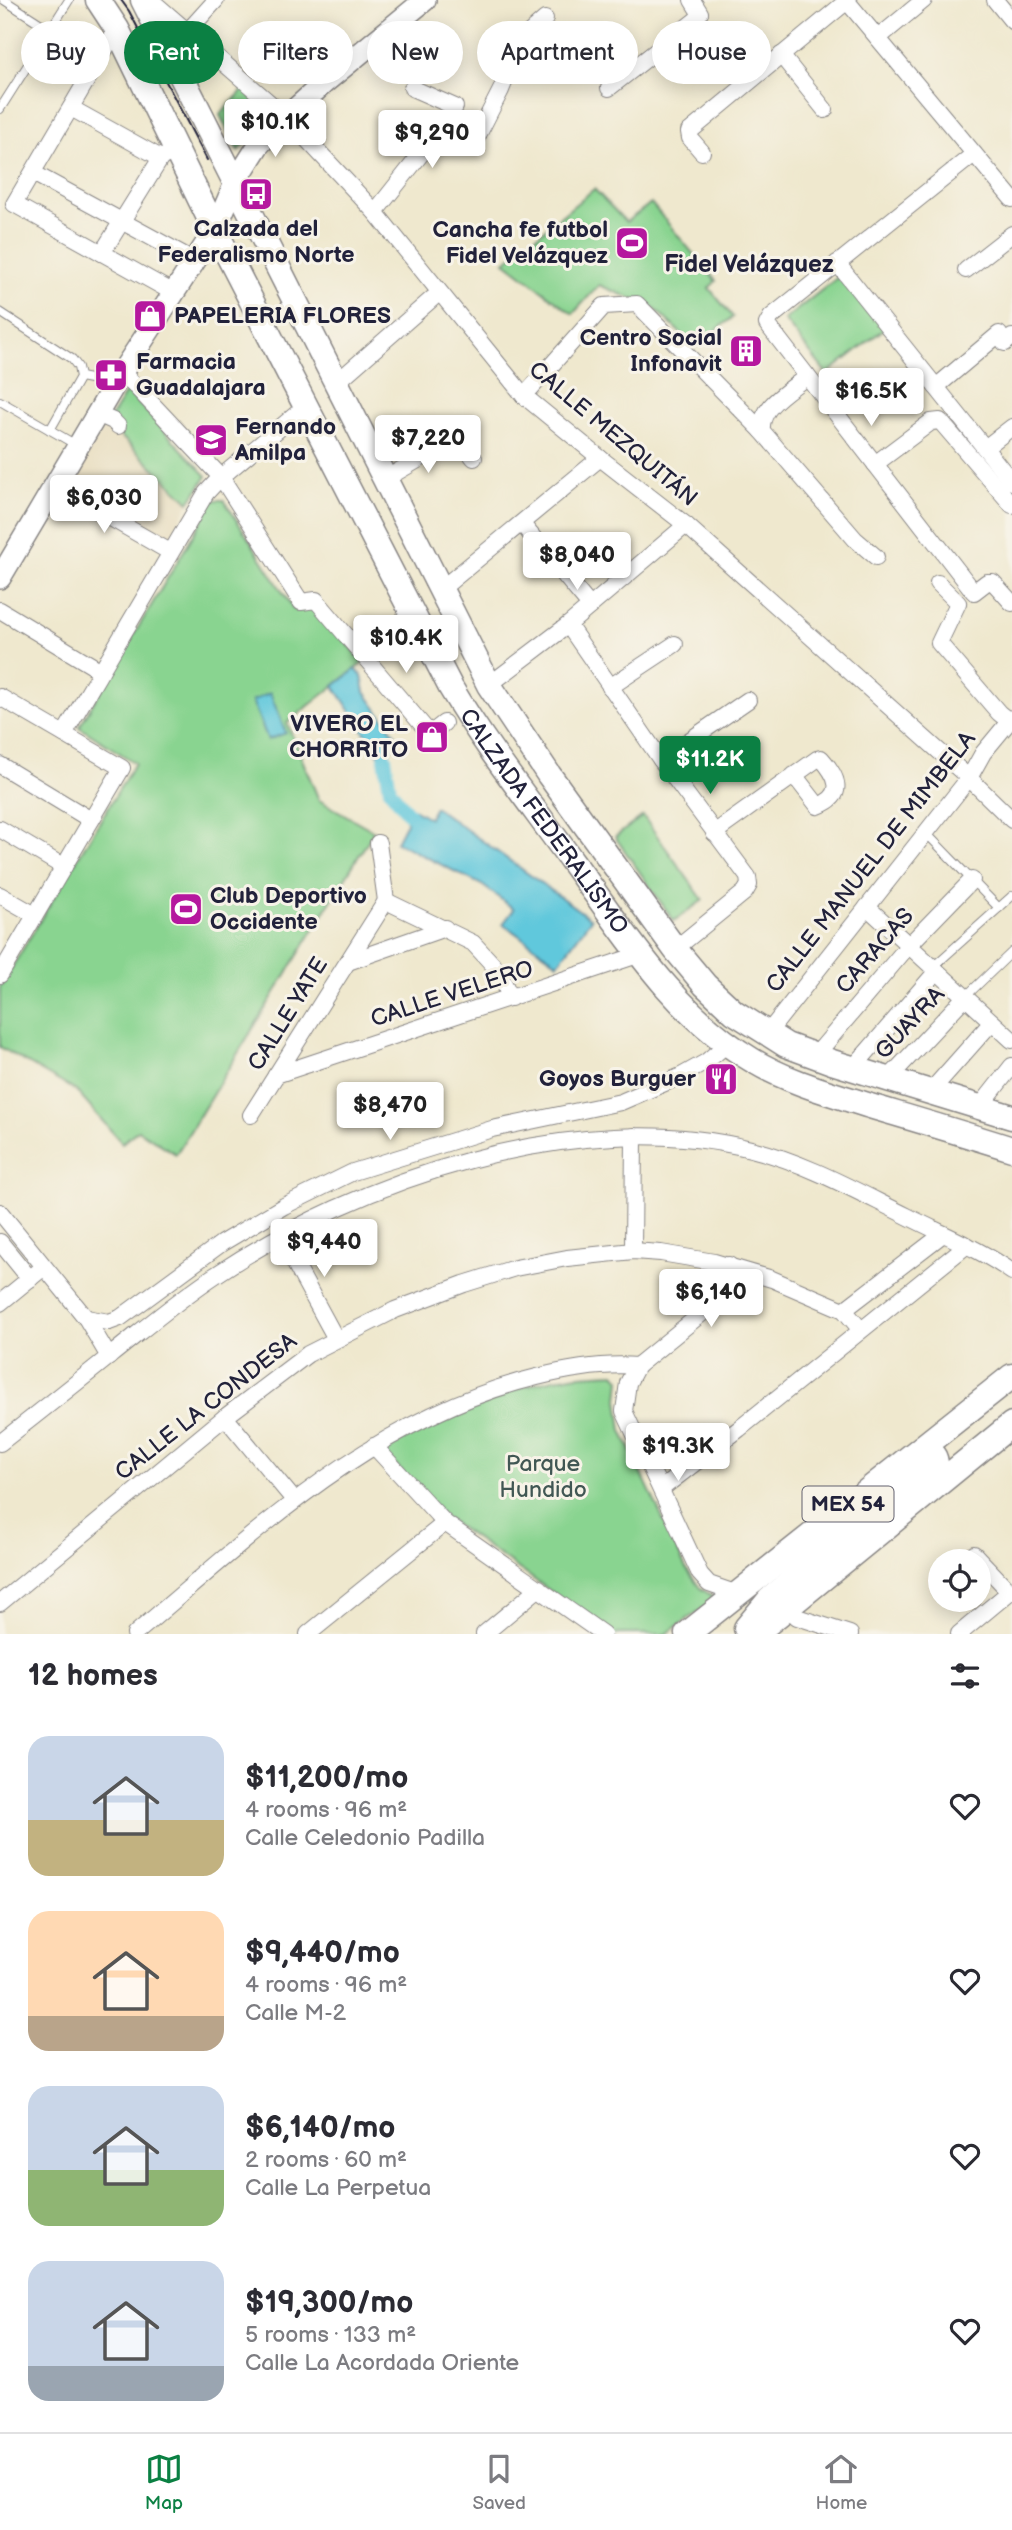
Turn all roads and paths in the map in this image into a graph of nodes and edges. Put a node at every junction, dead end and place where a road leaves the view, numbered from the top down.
1 (4, 0) edge
2 (69, 0) edge
3 (98, 0) edge
4 (144, 0) edge
5 (151, 0) edge
6 (216, 0) edge
7 (425, 0) edge
8 (692, 0) edge
9 (924, 0) edge
10 (995, 0) edge
11 (847, 1) edge
12 (545, 19) dead end
13 (37, 21) edge
14 (55, 21) edge
15 (176, 21) edge
16 (197, 21) edge
17 (1012, 21) edge
18 (117, 29) junction
19 (878, 38) junction
20 (781, 55) junction
21 (224, 63) edge
22 (21, 75) edge
23 (412, 88) dead end
24 (609, 88) dead end
25 (71, 108) junction
26 (0, 109) edge
27 (825, 110) dead end
28 (286, 117) junction
29 (444, 125) junction
30 (702, 152) dead end
31 (974, 154) junction
32 (173, 157) junction
33 (33, 173) junction
34 (236, 180) junction
35 (1012, 199) edge
36 (374, 212) junction
37 (122, 222) junction
38 (215, 230) junction
39 (1012, 234) edge
40 (102, 253) junction
41 (195, 261) junction
42 (837, 263) junction
43 (966, 270) dead end
44 (174, 293) junction
45 (433, 298) dead end
46 (0, 312) edge
47 (1012, 337) edge
48 (807, 376) junction
49 (80, 377) junction
50 (119, 378) junction
51 (336, 383) junction
52 (936, 387) junction
53 (524, 396) junction
54 (0, 401) edge
55 (305, 407) junction
56 (97, 414) junction
57 (118, 426) dead end
58 (1012, 427) edge
59 (50, 430) junction
60 (762, 431) junction
61 (78, 446) junction
62 (985, 448) junction
63 (474, 458) dead end
64 (600, 458) junction
65 (875, 464) junction
66 (221, 477) junction
67 (384, 479) junction
68 (1012, 482) edge
69 (55, 486) junction
70 (1012, 505) edge
71 (522, 524) junction
72 (686, 525) junction
73 (170, 552) junction
74 (876, 557) dead end
75 (0, 578) edge
76 (938, 583) dead end
77 (440, 590) junction
78 (1012, 603) edge
79 (590, 606) junction
80 (0, 610) edge
81 (412, 611) junction
82 (568, 625) junction
83 (675, 643) dead end
84 (372, 647) dead end
85 (101, 671) junction
86 (489, 685) junction
87 (610, 687) junction
88 (0, 697) edge
89 (748, 700) dead end
90 (1011, 720) edge
91 (444, 723) dead end
92 (64, 734) junction
93 (661, 760) junction
94 (0, 765) edge
95 (794, 775) dead end
96 (970, 778) junction
97 (91, 820) junction
98 (1012, 820) edge
99 (0, 829) edge
100 (714, 833) junction
101 (926, 833) junction
102 (378, 843) dead end
103 (64, 867) junction
104 (972, 880) junction
105 (0, 895) edge
106 (1012, 896) edge
107 (386, 901) junction
108 (867, 907) junction
109 (999, 908) junction
110 (35, 915) junction
111 (445, 928) junction
112 (909, 944) junction
113 (675, 948) junction
114 (1012, 952) edge
115 (641, 954) junction
116 (348, 962) junction
117 (2, 967) edge
118 (935, 969) junction
119 (965, 997) junction
120 (511, 998) junction
121 (992, 1022) junction
122 (767, 1034) junction
123 (1012, 1040) edge
124 (727, 1044) junction
125 (815, 1056) junction
126 (1012, 1066) edge
127 (853, 1068) junction
128 (276, 1075) junction
129 (888, 1079) junction
130 (929, 1093) junction
131 (979, 1108) junction
132 (565, 1114) junction
133 (251, 1115) dead end
134 (1012, 1117) edge
135 (537, 1120) junction
136 (634, 1136) junction
137 (564, 1141) junction
138 (540, 1145) junction
139 (1012, 1149) edge
140 (0, 1212) edge
141 (943, 1234) junction
142 (280, 1236) junction
143 (0, 1242) edge
144 (967, 1245) junction
145 (633, 1251) junction
146 (729, 1265) junction
147 (44, 1267) junction
148 (1012, 1272) edge
149 (30, 1279) junction
150 (0, 1303) edge
151 (844, 1310) junction
152 (86, 1318) junction
153 (860, 1330) junction
154 (336, 1339) junction
155 (109, 1357) junction
156 (637, 1366) junction
157 (1012, 1376) edge
158 (225, 1417) junction
159 (1012, 1424) edge
160 (0, 1443) edge
161 (374, 1446) junction
162 (896, 1466) junction
163 (661, 1489) junction
164 (294, 1500) junction
165 (444, 1523) junction
166 (991, 1571) edge
167 (539, 1588) junction
168 (1011, 1591) edge
169 (735, 1593) junction
170 (0, 1603) edge
171 (788, 1607) junction
172 (135, 1634) edge
173 (308, 1634) edge
174 (484, 1634) edge
175 (603, 1634) edge
176 (687, 1634) edge
177 (741, 1634) edge
178 (755, 1634) edge
179 (850, 1634) edge
180 (959, 1634) edge

1 - 13 lane
2 - 14 lane
3 - 18 main road
4 - 34 main road
5 - 15 street, CALLE MEZQUITÁN
6 - 16 street
7 - 28 main road
8 - 24 street
9 - 19 street
10 - 17 street
11 - 19 street
11 - 20 street
12 - 29 street
18 - 25 street
18 - 32 main road
19 - 31 street
20 - 27 street
20 - 30 street
21 - 28 street, CALLE MEZQUITÁN
22 - 26 lane
23 - 29 street
25 - 32 street
25 - 33 street
28 - 34 main road
28 - 36 street, CALLE MEZQUITÁN
29 - 36 street
31 - 35 street
31 - 42 street
32 - 34 main road
32 - 37 street
32 - 38 main road
33 - 37 street
33 - 40 street
34 - 38 main road
34 - 51 main road, CALZADA FEDERALISMO
36 - 53 street, CALLE MEZQUITÁN
37 - 40 street
37 - 41 street
38 - 41 main road
38 - 55 main road, CALZADA FEDERALISMO
39 - 43 street
40 - 44 street
41 - 44 main road
42 - 48 street
42 - 52 street
44 - 50 main road
45 - 51 street
46 - 49 lane
47 - 52 street
48 - 60 street
48 - 65 street
49 - 50 lane
49 - 59 lane
50 - 56 main road
50 - 66 street
51 - 67 main road, CALZADA FEDERALISMO
52 - 62 street
53 - 60 street
53 - 64 street, CALLE MEZQUITÁN
54 - 59 lane
55 - 66 street
55 - 81 main road, CALZADA FEDERALISMO
56 - 57 street
56 - 61 main road
58 - 62 street
59 - 61 lane
60 - 74 street
61 - 69 main road
62 - 68 street
63 - 67 street
64 - 71 street
64 - 72 street, CALLE MEZQUITÁN
65 - 70 street
65 - 78 street
66 - 73 street
66 - 91 street
67 - 77 main road, CALZADA FEDERALISMO
69 - 73 street
69 - 75 main road
71 - 77 street
71 - 79 street
72 - 79 street
72 - 96 street, CALLE MEZQUITÁN
73 - 85 street
76 - 90 street
77 - 86 main road, CALZADA FEDERALISMO
79 - 82 street
80 - 85 street
81 - 84 street
81 - 115 main road, CALZADA FEDERALISMO
82 - 86 street
82 - 87 street
83 - 87 street
85 - 92 street
86 - 113 main road, CALZADA FEDERALISMO
87 - 93 street
88 - 92 street
89 - 93 street
90 - 96 street, CALLE MANUEL DE MIMBELA
92 - 97 street
93 - 100 street
94 - 97 street
95 - 100 street
96 - 98 street, CALLE MEZQUITÁN
96 - 101 street, CALLE MANUEL DE MIMBELA
97 - 103 street
99 - 103 street
100 - 113 street
101 - 104 lane
101 - 108 street, CALLE MANUEL DE MIMBELA
102 - 107 street
103 - 110 street
104 - 109 lane
104 - 112 street, CARACAS
105 - 110 street
106 - 109 lane
107 - 111 street
107 - 116 street, CALLE YATE
108 - 112 street
108 - 122 street, CALLE MANUEL DE MIMBELA
109 - 118 lane
110 - 117 street
111 - 116 street
111 - 120 street
112 - 118 street
112 - 125 street, CARACAS
113 - 122 main road, CALZADA FEDERALISMO
114 - 119 lane
115 - 120 street, CALLE VELERO
115 - 124 main road, CALZADA FEDERALISMO
116 - 128 street, CALLE YATE
118 - 119 street
118 - 127 street
119 - 121 street
119 - 129 street, GUAYRA
120 - 128 street, CALLE VELERO
121 - 123 street
121 - 130 street
122 - 125 main road, CALZADA FEDERALISMO
124 - 132 street
124 - 139 main road, CALZADA FEDERALISMO
125 - 127 main road, CALZADA FEDERALISMO
126 - 131 street
127 - 129 main road, CALZADA FEDERALISMO
128 - 133 street, CALLE YATE
129 - 130 main road, CALZADA FEDERALISMO
130 - 131 main road, CALZADA FEDERALISMO
131 - 134 main road, CALZADA FEDERALISMO
132 - 135 street
132 - 137 street
135 - 138 street
135 - 152 street
136 - 137 street
136 - 141 street
136 - 145 street
137 - 138 street
138 - 142 street
140 - 147 street
141 - 144 street
141 - 151 street
142 - 154 street
142 - 155 street
143 - 149 street
144 - 148 street
144 - 153 street
145 - 146 street, CALLE LA CONDESA
145 - 154 street, CALLE LA CONDESA
146 - 151 street, CALLE LA CONDESA
146 - 156 street
147 - 149 street
147 - 152 street
149 - 150 street
151 - 153 street, CALLE LA CONDESA
152 - 155 street
153 - 163 street
154 - 158 street, CALLE LA CONDESA
155 - 160 street
156 - 161 street
156 - 163 street
157 - 162 main road, MEX 54
158 - 164 street
158 - 170 street, CALLE LA CONDESA
159 - 171 main road, MEX 54
161 - 164 street
161 - 165 street
162 - 169 main road, MEX 54
162 - 177 main road
163 - 169 street
164 - 172 street
165 - 167 street
165 - 173 street
166 - 168 street
167 - 174 street
167 - 175 street
168 - 180 street
169 - 176 main road, MEX 54
171 - 178 main road, MEX 54
171 - 179 street

